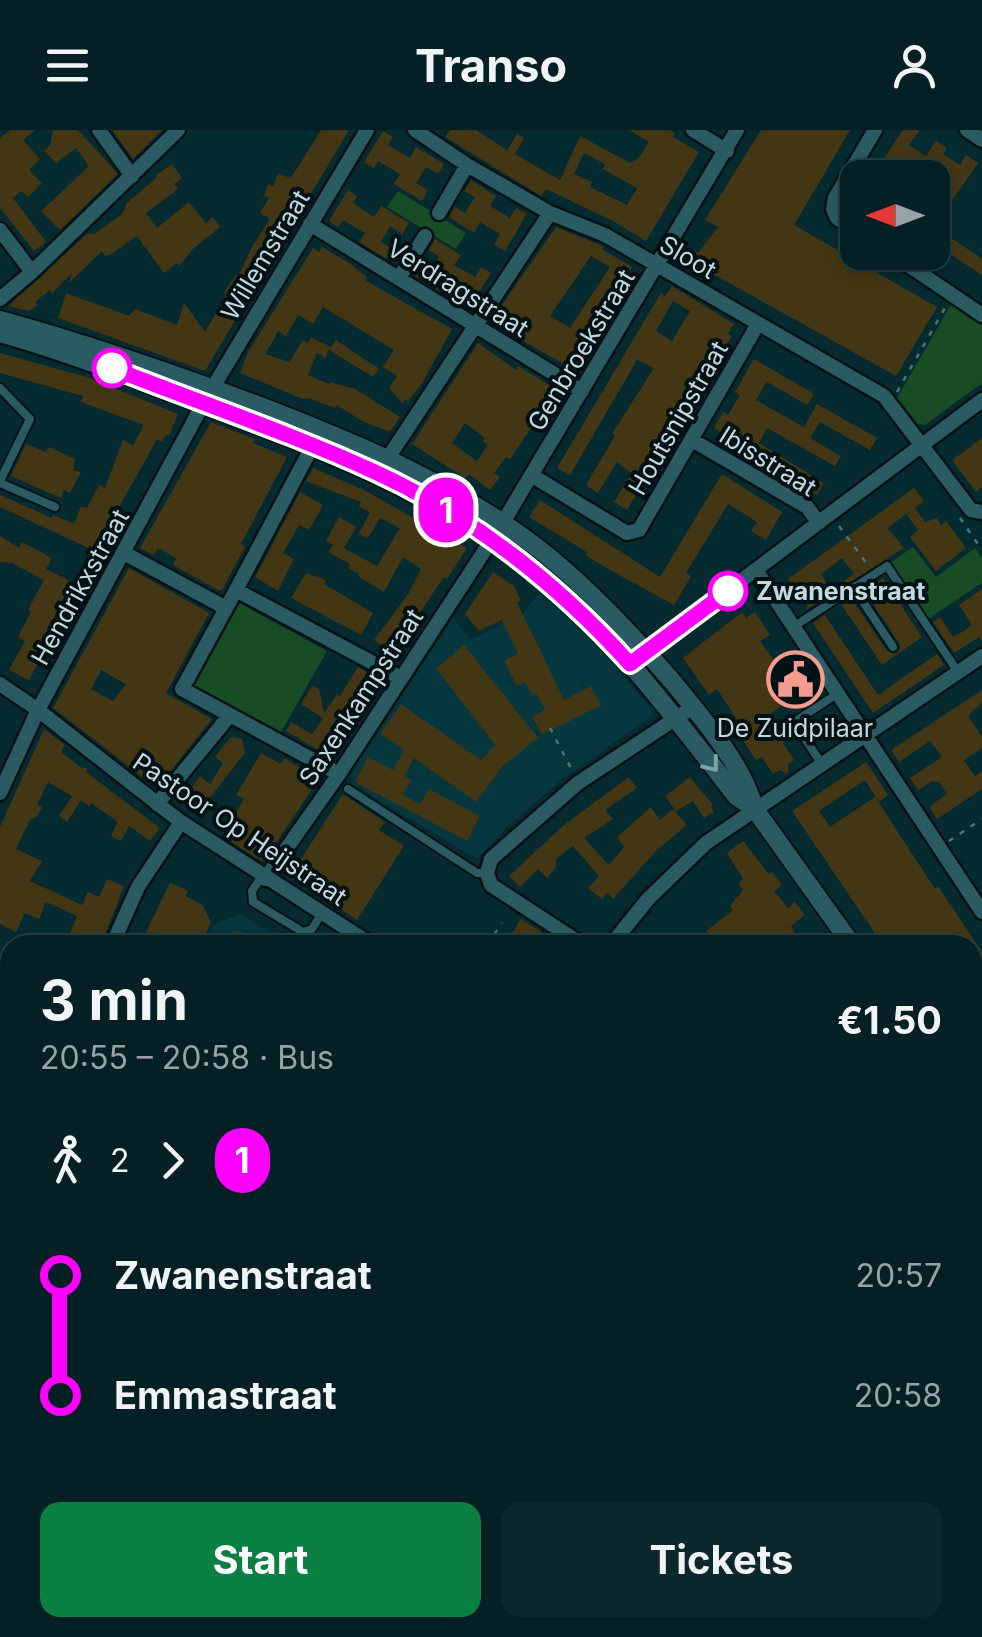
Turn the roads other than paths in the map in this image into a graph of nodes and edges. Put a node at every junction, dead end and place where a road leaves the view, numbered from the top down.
1 (99, 130) edge
2 (178, 130) edge
3 (367, 130) edge
4 (415, 130) edge
5 (693, 130) edge
6 (737, 130) edge
7 (875, 130) edge
8 (967, 130) edge
9 (982, 140) edge
10 (726, 151) junction
11 (857, 160) edge
12 (467, 166) junction
13 (132, 176) junction
14 (840, 190) edge
15 (438, 213) dead end
16 (550, 213) junction
17 (840, 219) edge
18 (310, 224) junction
19 (0, 230) edge
20 (425, 236) dead end
21 (658, 266) junction
22 (915, 270) edge
23 (32, 272) junction
24 (399, 278) junction
25 (0, 299) edge
26 (982, 315) edge
27 (0, 320) edge
28 (758, 324) junction
29 (476, 325) junction
30 (0, 333) edge
31 (0, 388) edge
32 (582, 391) junction
33 (208, 396) junction
34 (982, 400) edge
35 (317, 438) junction
36 (692, 440) junction
37 (922, 445) junction
38 (382, 465) junction
39 (531, 476) junction
40 (0, 482) edge
41 (54, 507) dead end
42 (982, 512) edge
43 (824, 519) junction
44 (497, 531) junction
45 (124, 552) junction
46 (756, 570) junction
47 (853, 587) junction
48 (236, 590) junction
49 (226, 608) junction
50 (793, 627) junction
51 (893, 647) dead end
52 (647, 652) junction
53 (982, 656) edge
54 (630, 664) junction
55 (958, 672) junction
56 (401, 678) junction
57 (0, 684) edge
58 (837, 694) junction
59 (693, 706) junction
60 (38, 710) junction
61 (230, 715) junction
62 (675, 718) junction
63 (864, 734) junction
64 (822, 763) junction
65 (338, 774) junction
66 (348, 788) dead end
67 (0, 793) edge
68 (157, 804) junction
69 (754, 808) junction
70 (181, 822) junction
71 (487, 873) junction
72 (264, 878) junction
73 (982, 912) edge
74 (322, 914) junction
75 (117, 935) edge
76 (356, 935) edge
77 (568, 935) edge
78 (619, 935) edge
79 (845, 935) edge

1 - 13 street
2 - 13 street
3 - 18 street, Willemstraat
4 - 12 street, Sloot
5 - 10 street
6 - 10 street, Genbroekstraat
7 - 11 street
8 - 9 street
10 - 21 street, Genbroekstraat
12 - 15 street
12 - 16 street, Sloot
13 - 23 street
14 - 17 street
16 - 21 street, Sloot
16 - 29 street
18 - 24 street, Verdragstraat
18 - 33 street, Willemstraat
19 - 23 street
20 - 24 street
21 - 28 street, Sloot
21 - 32 street, Genbroekstraat
22 - 26 street
23 - 25 street
24 - 29 street, Verdragstraat
27 - 33 street
28 - 36 street, Houtsnipstraat
28 - 37 street, Sloot
29 - 32 street, Verdragstraat
29 - 38 street
30 - 33 street
31 - 40 lane
32 - 39 street, Genbroekstraat
33 - 35 street
33 - 45 street, Hendrikxstraat
34 - 37 street
35 - 38 street
35 - 48 street
36 - 39 street, Houtsnipstraat
36 - 43 street, Ibisstraat
37 - 42 street, Sloot
37 - 43 street
38 - 44 street
39 - 44 street, Genbroekstraat
40 - 41 lane
43 - 46 street
44 - 52 street
44 - 54 street
44 - 56 street, Saxenkampstraat
45 - 49 street
45 - 60 street, Hendrikxstraat
46 - 50 street
46 - 52 street
47 - 50 lane
47 - 51 lane
47 - 55 lane
48 - 49 street
48 - 56 street
49 - 61 street
50 - 58 street
52 - 54 street
52 - 59 street
53 - 55 street
54 - 62 street
55 - 63 street
56 - 65 street, Saxenkampstraat
57 - 60 street, Pastoor Op Heijstraat
58 - 63 street
58 - 64 lane
59 - 62 street
59 - 69 street
60 - 67 street, Hendrikxstraat
60 - 68 street, Pastoor Op Heijstraat
61 - 65 street
61 - 68 street
62 -> 69 street
62 - 71 street
63 - 64 street
63 - 73 street
64 - 69 street
65 - 72 street, Saxenkampstraat
66 - 71 lane
68 - 70 street, Pastoor Op Heijstraat
69 - 78 street
69 - 79 street
70 - 72 street, Pastoor Op Heijstraat
70 - 75 street
71 - 77 street
72 - 74 street, Pastoor Op Heijstraat
72 - 74 lane
74 - 76 street, Pastoor Op Heijstraat

